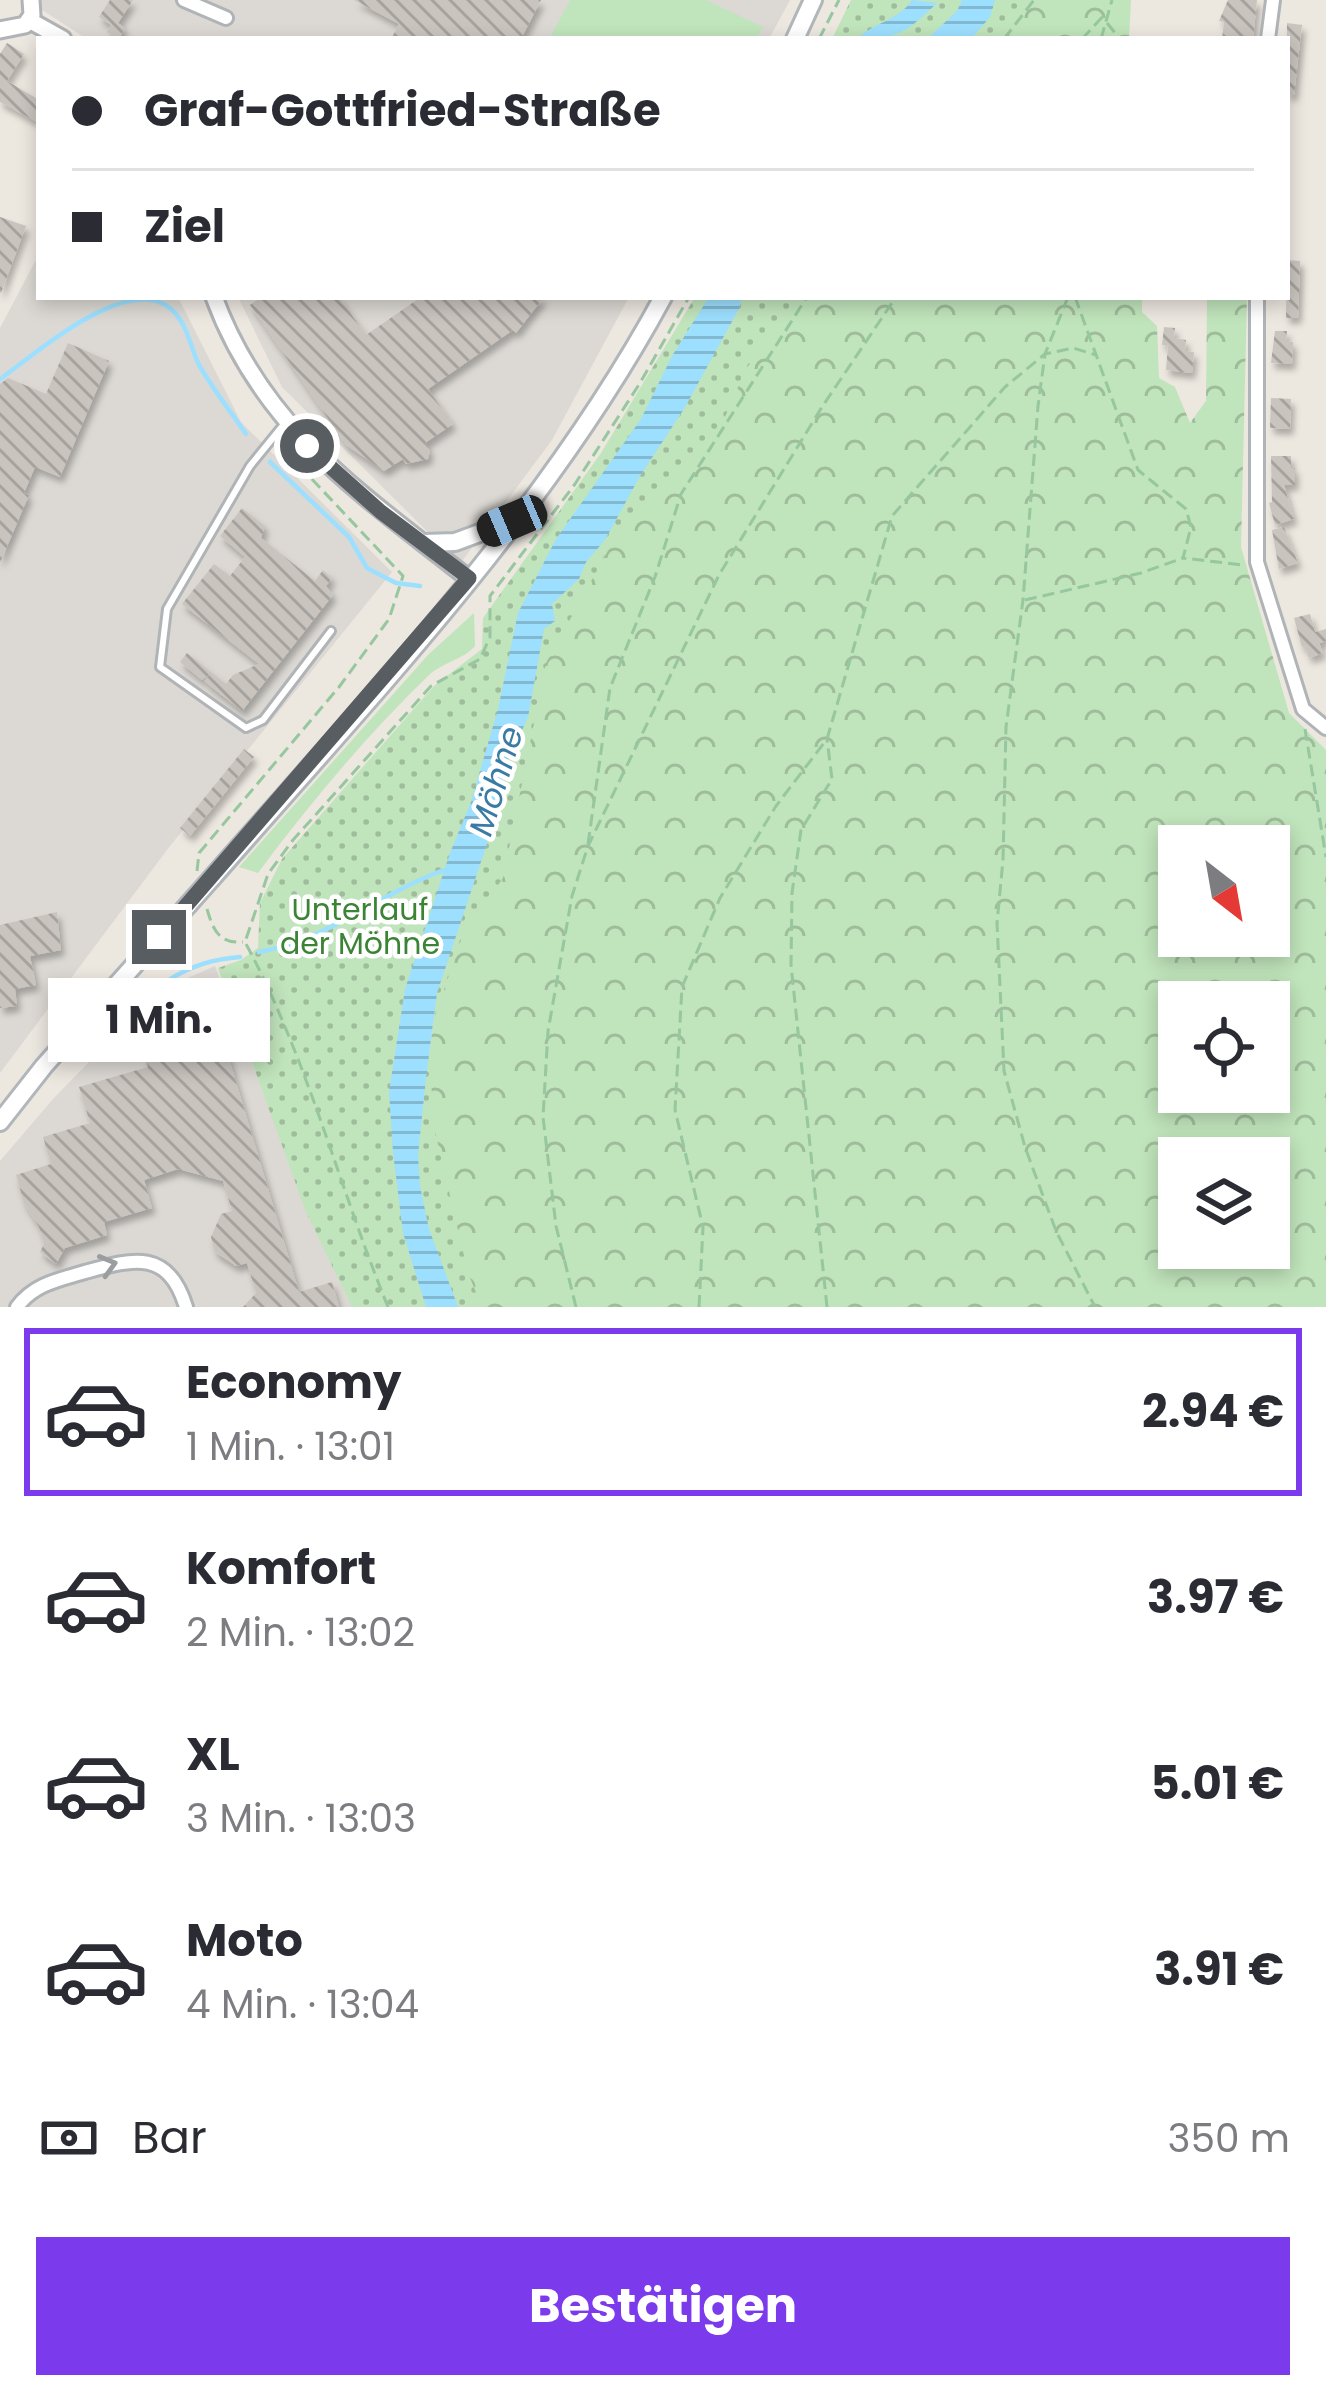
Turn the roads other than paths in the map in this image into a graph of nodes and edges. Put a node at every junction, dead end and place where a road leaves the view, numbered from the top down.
1 (31, 0) edge
2 (184, 0) edge
3 (813, 0) edge
4 (1273, 0) edge
5 (226, 18) dead end
6 (29, 20) junction
7 (0, 30) edge
8 (58, 36) edge
9 (796, 36) edge
10 (1268, 36) edge
11 (215, 300) edge
12 (661, 300) edge
13 (1257, 300) edge
14 (285, 423) junction
15 (512, 521) junction
16 (424, 543) junction
17 (469, 578) junction
18 (331, 632) dead end
19 (1326, 728) edge
20 (0, 1122) edge
21 (17, 1307) edge
22 (186, 1307) edge

1 - 6 street
2 - 5 street
3 - 9 main road
4 - 10 street
6 - 7 street
6 - 8 street
11 - 14 street
12 - 15 main road
13 - 19 street
14 - 16 street
14 - 18 lane
15 - 16 main road
15 - 17 main road
16 - 17 street
17 - 20 main road
21 -> 22 street

